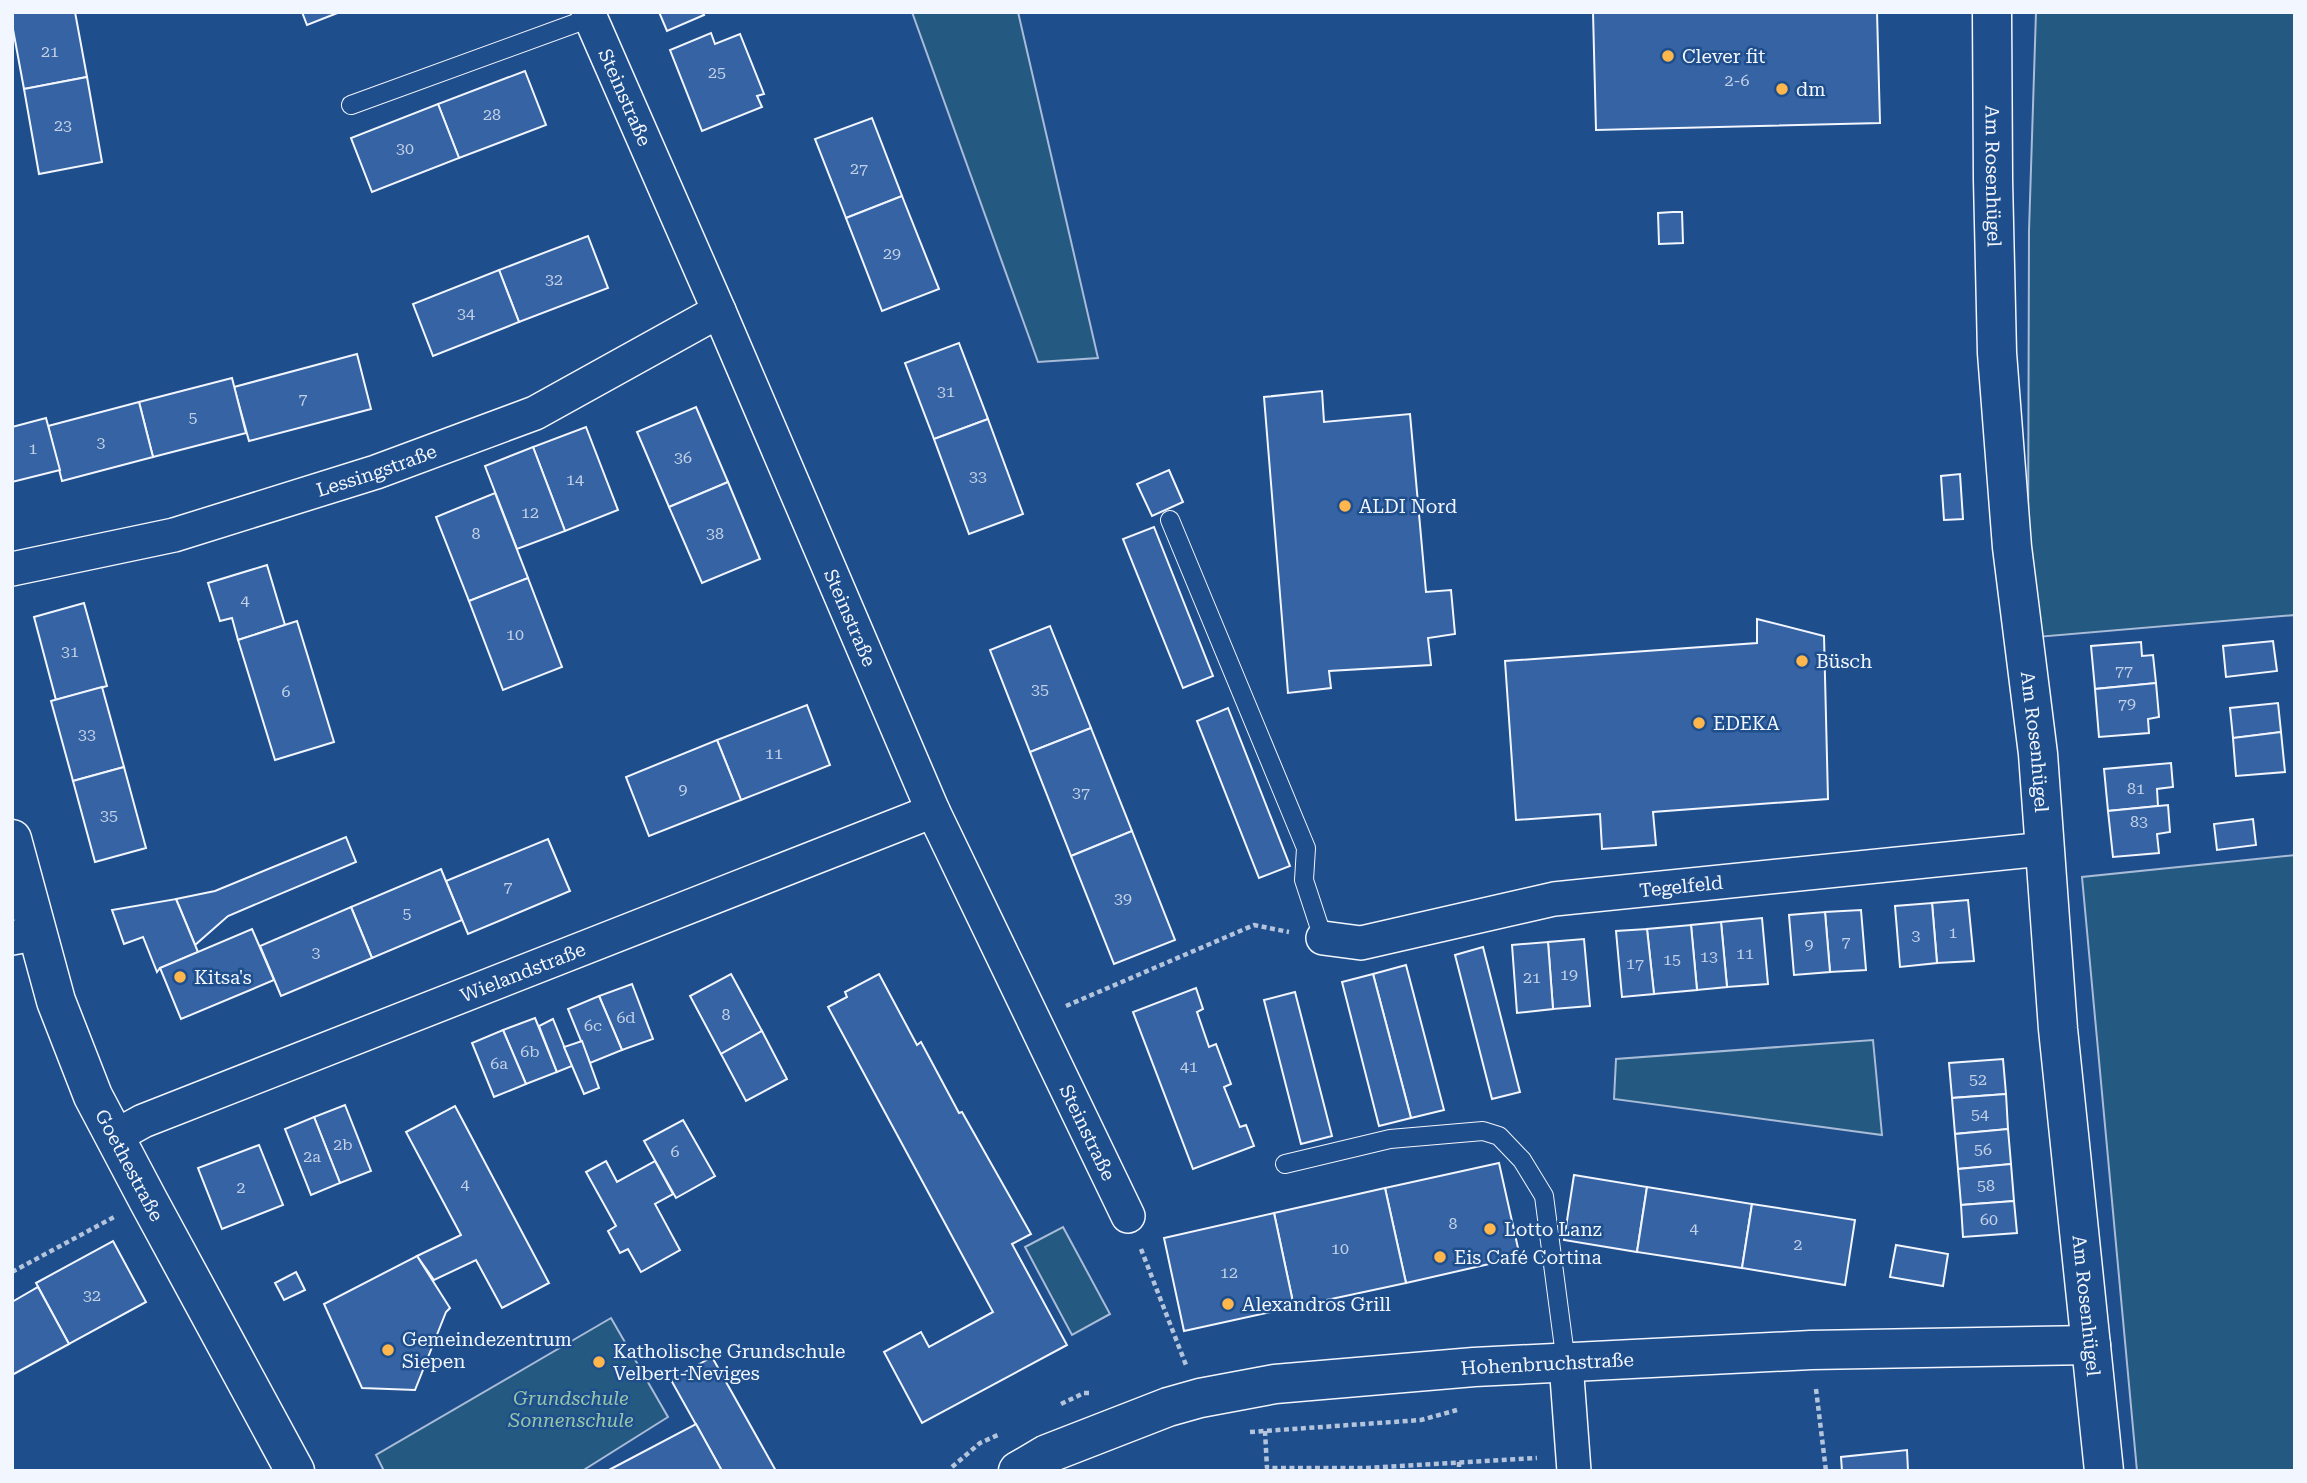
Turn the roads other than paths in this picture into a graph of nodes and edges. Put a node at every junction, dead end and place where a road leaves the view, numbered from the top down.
1 (1992, 12) edge
2 (589, 15) edge
3 (351, 105) dead end
4 (719, 311) junction
5 (1170, 520) dead end
6 (12, 569) edge
7 (933, 811) junction
8 (12, 839) edge
9 (2045, 849) junction
10 (25, 936) edge
11 (1323, 938) joint
12 (114, 1137) junction
13 (1285, 1164) dead end
14 (1128, 1216) road end
15 (2091, 1345) junction
16 (1566, 1363) junction
17 (1573, 1463) edge
18 (295, 1471) edge
19 (1018, 1471) edge
20 (2104, 1471) edge

1 - 9 street, Am Rosenhügel
2 - 3 lane
2 - 4 street, Steinstraße
4 - 6 street, Lessingstraße
4 - 7 street, Steinstraße
5 - 11 lane
7 - 12 street, Wielandstraße
7 - 14 street, Steinstraße
8 - 10 street, Goethestraße
9 - 11 street, Tegelfeld
9 - 15 street, Am Rosenhügel
10 - 12 street, Goethestraße
12 - 18 street, Goethestraße
13 - 16 lane
15 - 16 street, Hohenbruchstraße
15 - 20 street, Am Rosenhügel
16 - 17 street
16 - 19 street, Hohenbruchstraße

